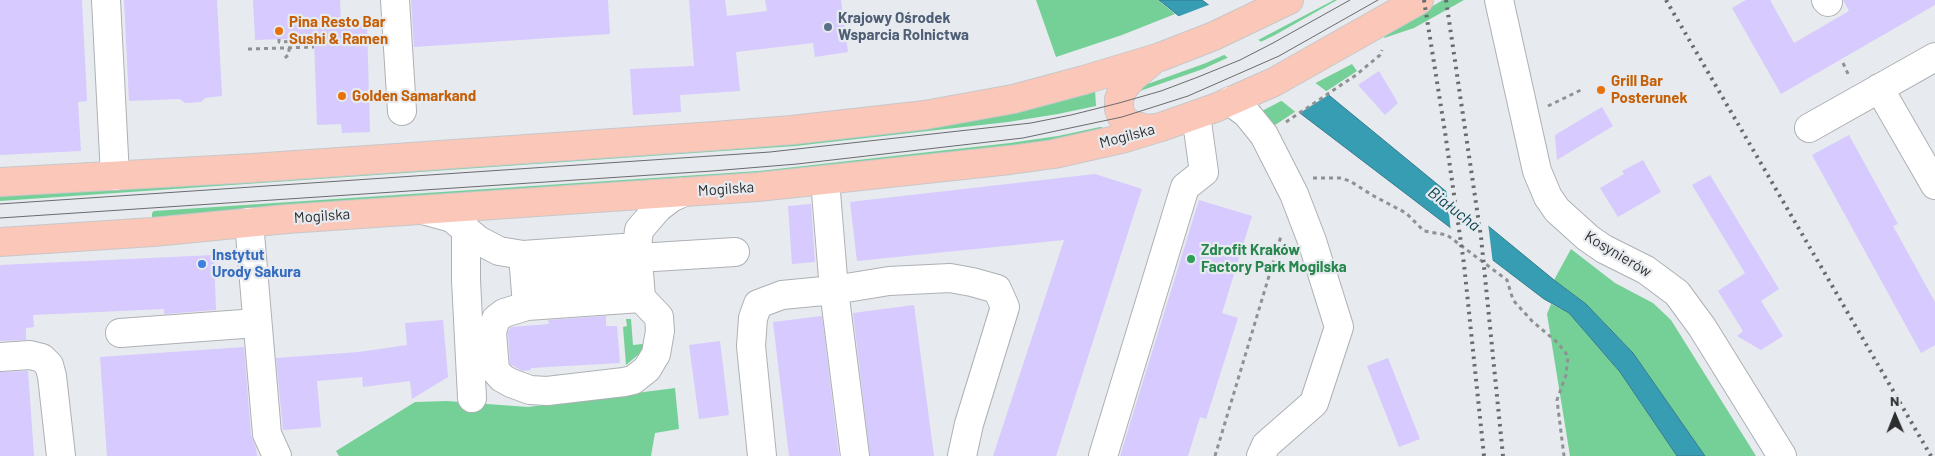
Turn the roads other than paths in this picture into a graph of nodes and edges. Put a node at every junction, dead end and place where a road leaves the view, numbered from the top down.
1 (106, 0) edge
2 (395, 0) edge
3 (1419, 0) edge
4 (1499, 0) edge
5 (1279, 5) edge
6 (1163, 56) junction
7 (1935, 56) edge
8 (1879, 88) junction
9 (1230, 101) junction
10 (402, 111) dead end
11 (1196, 115) junction
12 (1161, 127) junction
13 (1809, 128) dead end
14 (1931, 170) edge
15 (115, 176) junction
16 (825, 180) junction
17 (0, 182) edge
18 (684, 192) junction
19 (421, 210) junction
20 (249, 222) junction
21 (466, 229) junction
22 (0, 242) edge
23 (735, 252) dead end
24 (639, 269) junction
25 (525, 281) junction
26 (834, 290) junction
27 (257, 323) junction
28 (136, 325) dead end
29 (0, 357) edge
30 (472, 398) dead end
31 (61, 456) edge
32 (277, 456) edge
33 (762, 456) edge
34 (855, 456) edge
35 (962, 456) edge
36 (1102, 456) edge
37 (1261, 456) edge
38 (1782, 456) edge

1 - 15 street
2 - 10 street
3 - 9 main road, Mogilska
4 - 38 street, Kosynierów
5 - 6 main road
6 - 12 main road
6 - 15 main road
7 - 8 street
8 - 13 street
8 - 14 street
9 - 11 main road, Mogilska
9 - 37 street
11 - 12 main road, Mogilska
11 - 36 street
12 - 16 main road, Mogilska
15 - 17 main road
16 - 18 main road, Mogilska
16 - 26 street
18 - 19 main road, Mogilska
18 - 24 street
19 - 20 main road, Mogilska
19 - 21 street
20 - 22 main road, Mogilska
20 - 27 street
21 - 25 street
21 - 30 street
23 - 24 street
24 - 25 street
24 - 25 street
24 - 25 street
26 - 33 street
26 - 34 street
26 - 35 street
27 - 28 street
27 - 32 street
29 - 31 street

